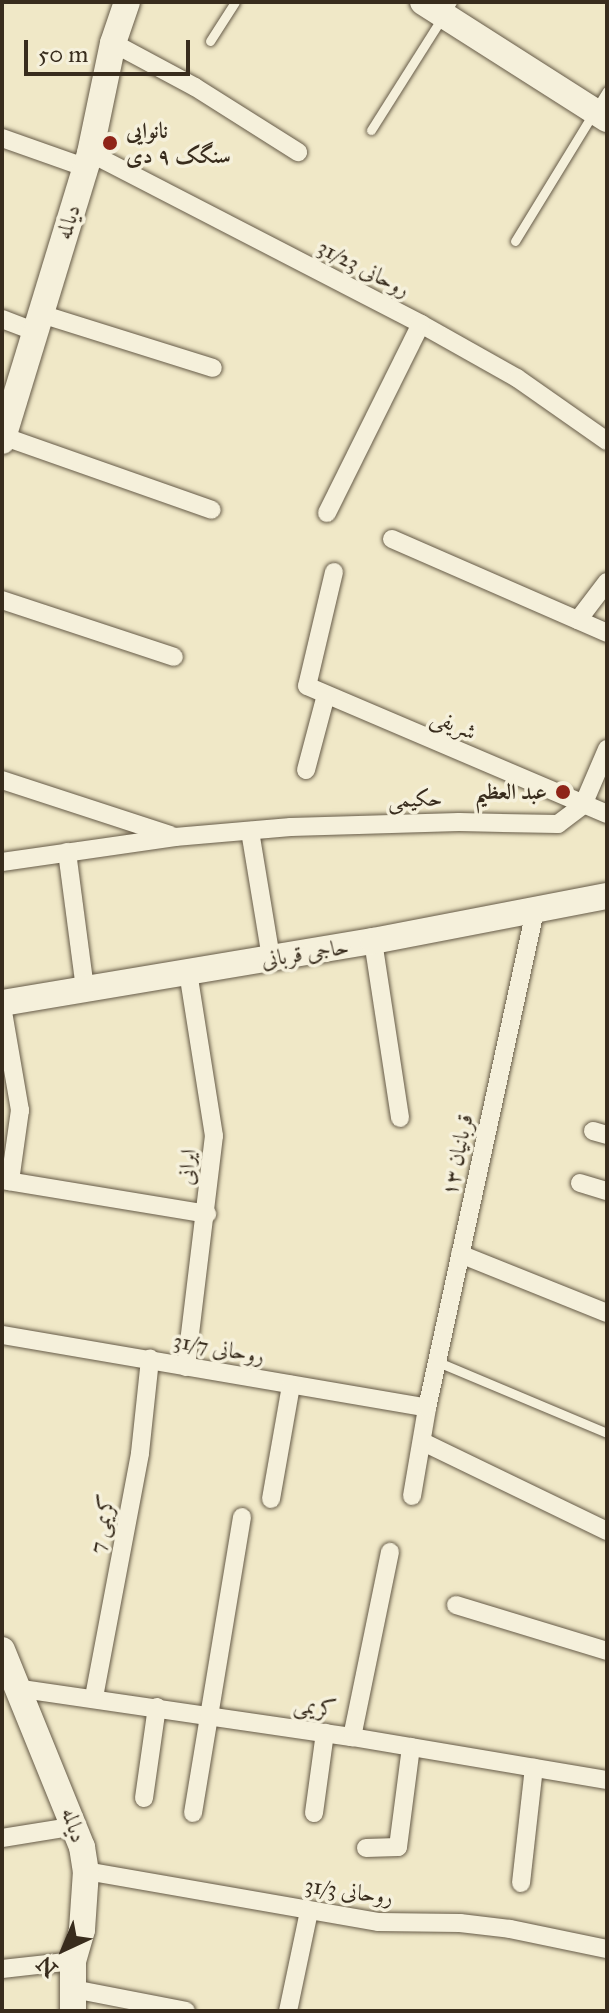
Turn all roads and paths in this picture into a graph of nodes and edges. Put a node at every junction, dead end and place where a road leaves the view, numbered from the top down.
1 (127, 2) edge
2 (235, 2) edge
3 (439, 7) edge
4 (210, 41) dead end
5 (113, 43) junction
6 (603, 107) edge
7 (371, 130) dead end
8 (2, 138) edge
9 (298, 152) dead end
10 (87, 160) junction
11 (515, 241) dead end
12 (2, 319) edge
13 (38, 323) junction
14 (421, 324) junction
15 (213, 368) dead end
16 (606, 436) edge
17 (4, 439) edge
18 (212, 510) dead end
19 (327, 513) dead end
20 (392, 539) dead end
21 (334, 572) dead end
22 (607, 582) edge
23 (2, 600) edge
24 (578, 620) junction
25 (607, 633) edge
26 (174, 657) dead end
27 (326, 695) junction
28 (607, 749) edge
29 (306, 770) dead end
30 (2, 780) edge
31 (583, 805) junction
32 (607, 814) edge
33 (250, 831) junction
34 (175, 837) junction
35 (67, 852) junction
36 (2, 862) edge
37 (607, 896) edge
38 (535, 911) junction
39 (373, 941) junction
40 (271, 958) junction
41 (188, 972) junction
42 (85, 989) junction
43 (2, 1004) edge
44 (400, 1118) dead end
45 (6, 1180) edge
46 (580, 1183) dead end
47 (607, 1191) edge
48 (207, 1214) junction
49 (460, 1254) junction
50 (607, 1313) edge
51 (2, 1335) edge
52 (150, 1359) junction
53 (438, 1362) junction
54 (186, 1367) junction
55 (291, 1385) junction
56 (427, 1408) junction
57 (607, 1433) edge
58 (423, 1442) junction
59 (412, 1496) dead end
60 (271, 1499) dead end
61 (242, 1517) dead end
62 (607, 1531) edge
63 (390, 1552) dead end
64 (456, 1605) dead end
65 (2, 1650) edge
66 (607, 1651) edge
67 (15, 1688) junction
68 (94, 1697) junction
69 (157, 1707) junction
70 (207, 1716) junction
71 (325, 1733) junction
72 (352, 1737) junction
73 (411, 1747) junction
74 (534, 1768) junction
75 (607, 1780) edge
76 (144, 1798) dead end
77 (193, 1813) dead end
78 (314, 1813) dead end
79 (77, 1826) junction
80 (2, 1838) edge
81 (366, 1848) dead end
82 (86, 1871) junction
83 (521, 1883) dead end
84 (309, 1911) junction
85 (607, 1949) edge
86 (73, 1961) junction
87 (2, 1969) edge
88 (73, 2000) edge
89 (186, 2011) edge
90 (288, 2011) edge

1 - 5 main road, دیالمه
2 - 4 lane
3 - 6 main road
3 - 7 lane
5 - 9 street
5 - 10 main road, دیالمه
6 - 11 lane
8 - 10 street, روحانی 31/23
10 - 13 main road, دیالمه
10 - 14 street, روحانی 31/23
12 - 13 street
13 - 15 street
13 - 17 main road, دیالمه
14 - 16 street, روحانی 31/23
14 - 19 street
17 - 18 street
20 - 24 street
21 - 27 street, شریفی
22 - 24 street
23 - 26 street
24 - 25 street
27 - 29 street
27 - 31 street, شریفی
28 - 31 street
30 - 34 street
31 - 32 street, شریفی
31 - 33 street, حکیمی
33 - 34 street, حکیمی
33 - 40 street
34 - 35 street, حکیمی
35 - 36 street, حکیمی
35 - 42 street
37 - 38 main road, حاجی قربانی
38 - 39 main road, حاجی قربانی
38 - 49 street, ۱۳ قربانیان
39 - 40 main road, حاجی قربانی
39 - 44 street
40 - 41 main road, حاجی قربانی
41 - 42 main road, حاجی قربانی
41 - 48 street, ایرانی
42 - 43 main road, حاجی قربانی
43 - 45 street
45 - 48 street
46 - 47 street
48 - 54 street, ایرانی
49 - 50 street
49 - 53 street, ۱۳ قربانیان
51 - 52 street, روحانی 31/7
52 - 54 street, روحانی 31/7
52 - 68 street, کریمی 7
53 - 56 street, ۱۳ قربانیان
53 - 57 lane
54 - 55 street, روحانی 31/7
55 - 56 street, روحانی 31/7
55 - 60 street
56 - 58 street, ۱۳ قربانیان
58 - 59 street, ۱۳ قربانیان
58 - 62 street
61 - 70 street
63 - 72 street
64 - 66 street
65 - 67 main road, دیالمه
67 - 68 street, کریمی
67 - 79 main road, دیالمه
68 - 69 street, کریمی
69 - 70 street, کریمی
69 - 76 street
70 - 71 street, کریمی
70 - 77 street
71 - 72 street, کریمی
71 - 78 street
72 - 73 street, کریمی
73 - 74 street, کریمی
73 - 81 street
74 - 75 street, کریمی
74 - 83 street
79 - 80 street
79 - 82 main road, دیالمه
82 - 84 street, روحانی 31/3
82 - 86 main road, دیالمه
84 - 85 street, روحانی 31/3
84 - 90 street
86 - 87 street
86 - 88 main road, دیالمه
88 - 89 street

